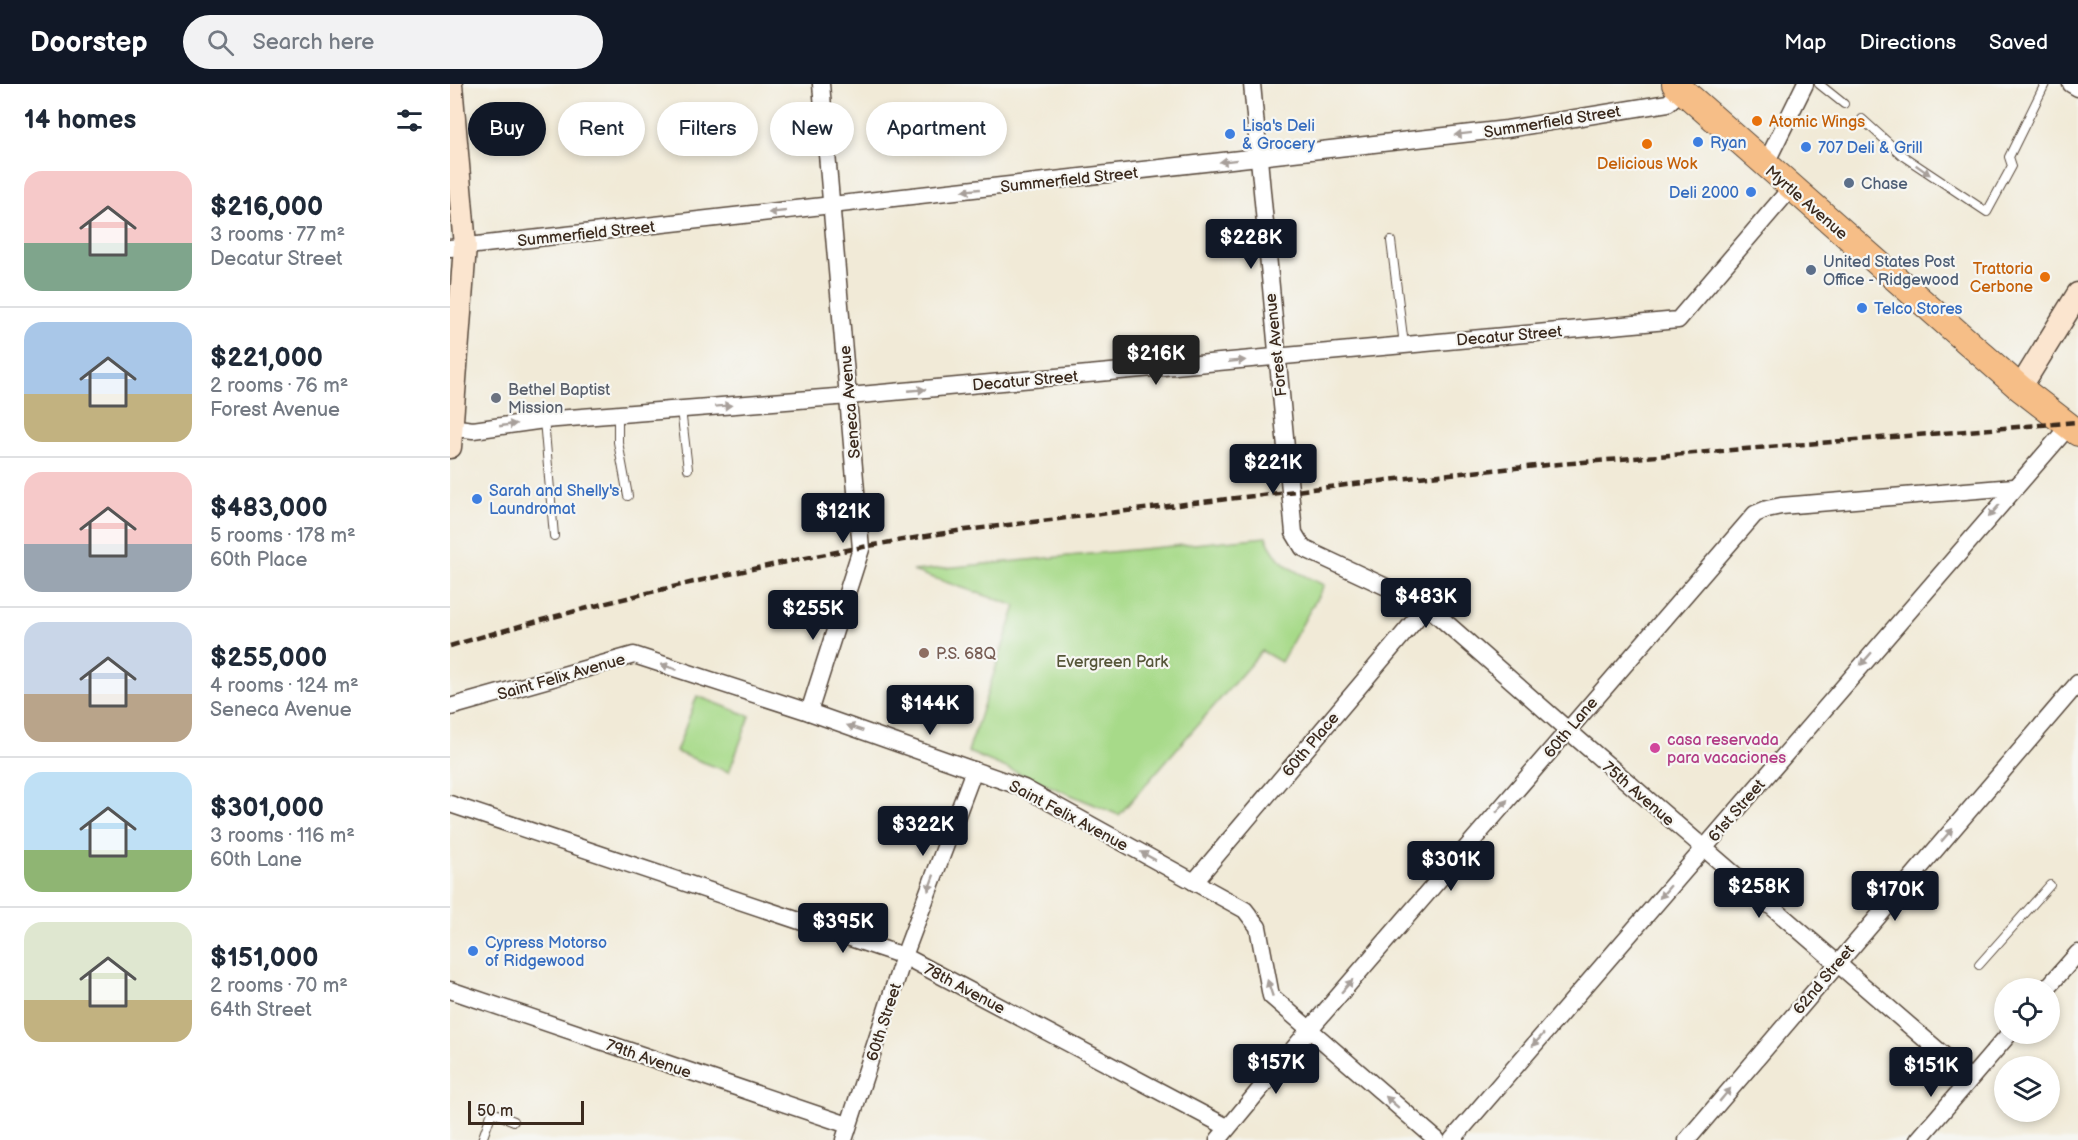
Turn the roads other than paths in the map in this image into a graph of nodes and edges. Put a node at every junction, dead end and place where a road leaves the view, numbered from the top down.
1 (451, 84) edge
2 (821, 84) edge
3 (1251, 84) edge
4 (1805, 84) edge
5 (1819, 84) edge
6 (2045, 84) edge
7 (2071, 84) edge
8 (1678, 87) edge
9 (2078, 88) edge
10 (1844, 104) dead end
11 (1862, 119) dead end
12 (453, 143) edge
13 (1258, 158) junction
14 (1766, 165) junction
15 (1791, 188) junction
16 (832, 206) junction
17 (1391, 241) dead end
18 (457, 247) edge
19 (2078, 294) edge
20 (1404, 345) junction
21 (1276, 357) junction
22 (2020, 388) junction
23 (849, 396) junction
24 (681, 409) junction
25 (618, 414) junction
26 (544, 420) junction
27 (2073, 430) edge
28 (450, 434) edge
29 (688, 469) dead end
30 (2014, 488) junction
31 (628, 496) dead end
32 (1294, 533) joint
33 (554, 536) dead end
34 (1427, 606) junction
35 (2078, 683) edge
36 (450, 707) edge
37 (808, 712) junction
38 (1567, 730) junction
39 (974, 770) junction
40 (450, 804) edge
41 (1703, 848) junction
42 (1194, 882) junction
43 (2050, 885) dead end
44 (2078, 953) edge
45 (904, 956) junction
46 (1837, 963) junction
47 (1979, 965) dead end
48 (2056, 978) edge
49 (450, 990) edge
50 (1309, 1030) junction
51 (2000, 1044) edge
52 (1970, 1078) junction
53 (514, 1121) dead end
54 (846, 1133) edge
55 (1222, 1134) edge
56 (482, 1140) edge
57 (1437, 1140) edge
58 (1452, 1140) edge
59 (1687, 1140) edge
60 (1918, 1140) edge

1 - 12 main road
2 - 16 street, Seneca Avenue
3 - 13 street, Forest Avenue
4 - 14 street
5 - 10 lane
11 -> 6 lane
7 - 9 street
8 -> 13 street, Summerfield Street
8 - 14 main road, Myrtle Avenue
12 - 18 main road
13 -> 16 street, Summerfield Street
13 - 21 street, Forest Avenue
14 - 15 main road, Myrtle Avenue
15 - 20 street, Decatur Street
15 - 22 main road, Myrtle Avenue
16 -> 18 street, Summerfield Street
16 - 23 street, Seneca Avenue
17 - 20 lane
18 - 28 main road
19 - 22 main road
20 - 21 street, Decatur Street
23 -> 21 street, Decatur Street
21 - 32 street, Forest Avenue
22 - 27 main road, Myrtle Avenue
24 -> 23 street, Decatur Street
23 - 37 street, Seneca Avenue
24 - 25 street, Decatur Street
24 - 29 lane
25 - 26 street, Decatur Street
25 - 31 lane
28 -> 26 street, Decatur Street
26 - 33 lane
27 - 30 street, 61st Street
30 - 38 street, 60th Lane
30 -> 41 street, 61st Street
32 - 34 street, 75th Avenue
34 - 38 street, 75th Avenue
34 - 42 street, 60th Place
46 -> 35 street, 62nd Street
37 -> 36 street, Saint Felix Avenue
39 -> 37 street, Saint Felix Avenue
38 - 41 street, 75th Avenue
50 -> 38 street, 60th Lane
42 -> 39 street, Saint Felix Avenue
39 -> 45 street, 60th Street
40 - 45 street, 78th Avenue
41 - 46 street, 75th Avenue
41 -> 58 street, 61st Street
50 -> 42 street, Saint Felix Avenue
43 - 47 lane
44 - 48 street
45 - 54 street, 60th Street
45 - 55 street, 78th Avenue
46 - 52 street, 75th Avenue
59 -> 46 street, 62nd Street
49 - 54 street, 79th Avenue
50 - 55 street, 60th Lane
57 -> 50 street, Saint Felix Avenue
51 - 52 street
52 - 60 street
53 - 56 lane

